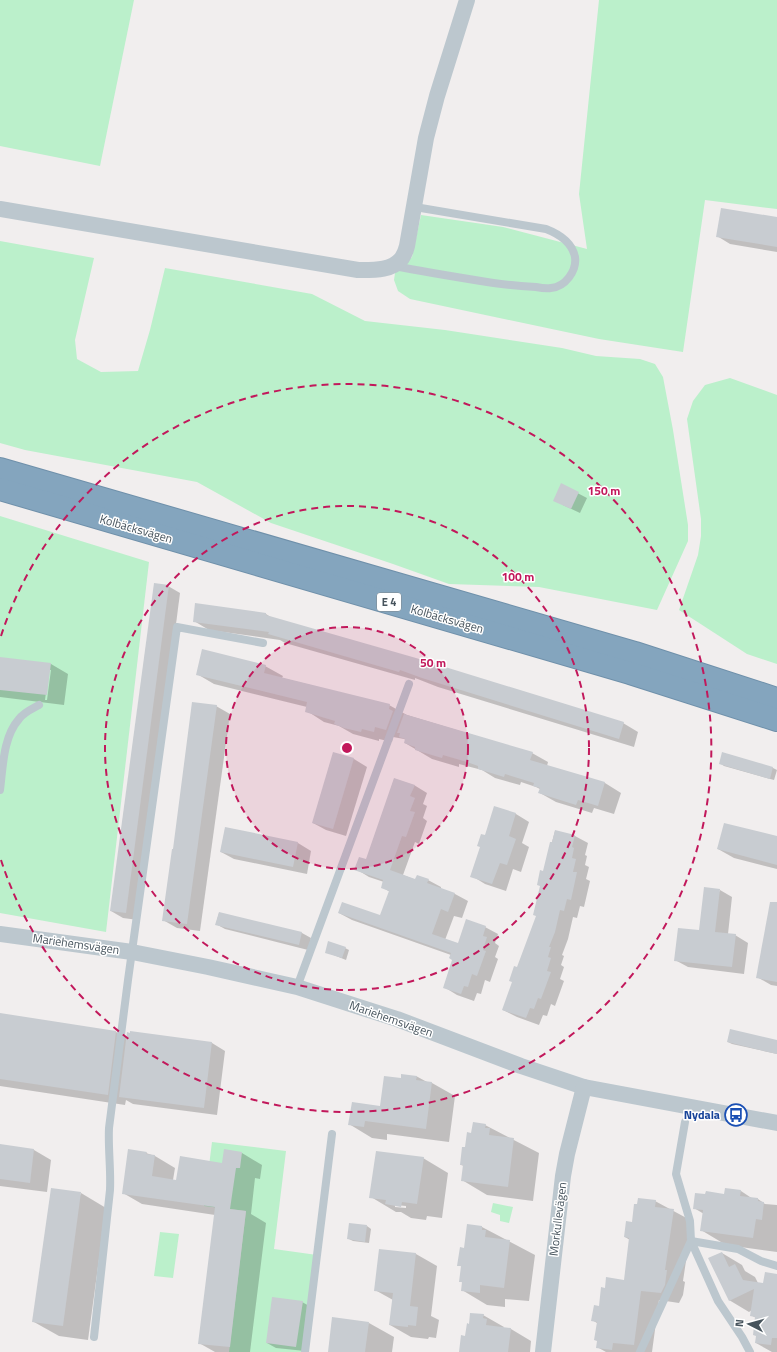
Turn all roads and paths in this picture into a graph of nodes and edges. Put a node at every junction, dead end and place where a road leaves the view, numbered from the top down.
1 (467, 0) edge
2 (415, 207) junction
3 (0, 209) edge
4 (394, 266) junction
5 (0, 469) edge
6 (0, 489) edge
7 (262, 643) dead end
8 (409, 684) dead end
9 (777, 699) edge
10 (39, 705) dead end
11 (777, 720) edge
12 (0, 790) edge
13 (0, 934) edge
14 (132, 952) junction
15 (297, 987) junction
16 (584, 1087) junction
17 (685, 1122) dead end
18 (777, 1123) edge
19 (332, 1134) dead end
20 (691, 1241) junction
21 (777, 1266) edge
22 (94, 1337) dead end
23 (305, 1352) edge
24 (543, 1352) edge
25 (640, 1352) edge
26 (750, 1352) edge

1 - 2 street
2 - 4 street
2 - 4 lane
3 - 4 street
5 - 9 highway, Kolbäcksvägen / E 4
6 - 11 highway, Kolbäcksvägen / E 4
7 - 14 lane
8 - 15 lane
10 - 12 lane
13 - 14 street, Mariehemsvägen
14 - 15 street, Mariehemsvägen
14 - 22 lane
15 - 16 street, Mariehemsvägen
16 - 18 street, Mariehemsvägen
16 - 24 street, Morkullevägen
17 - 20 lane
19 - 23 lane
20 - 21 lane
20 - 25 lane
20 - 26 lane

